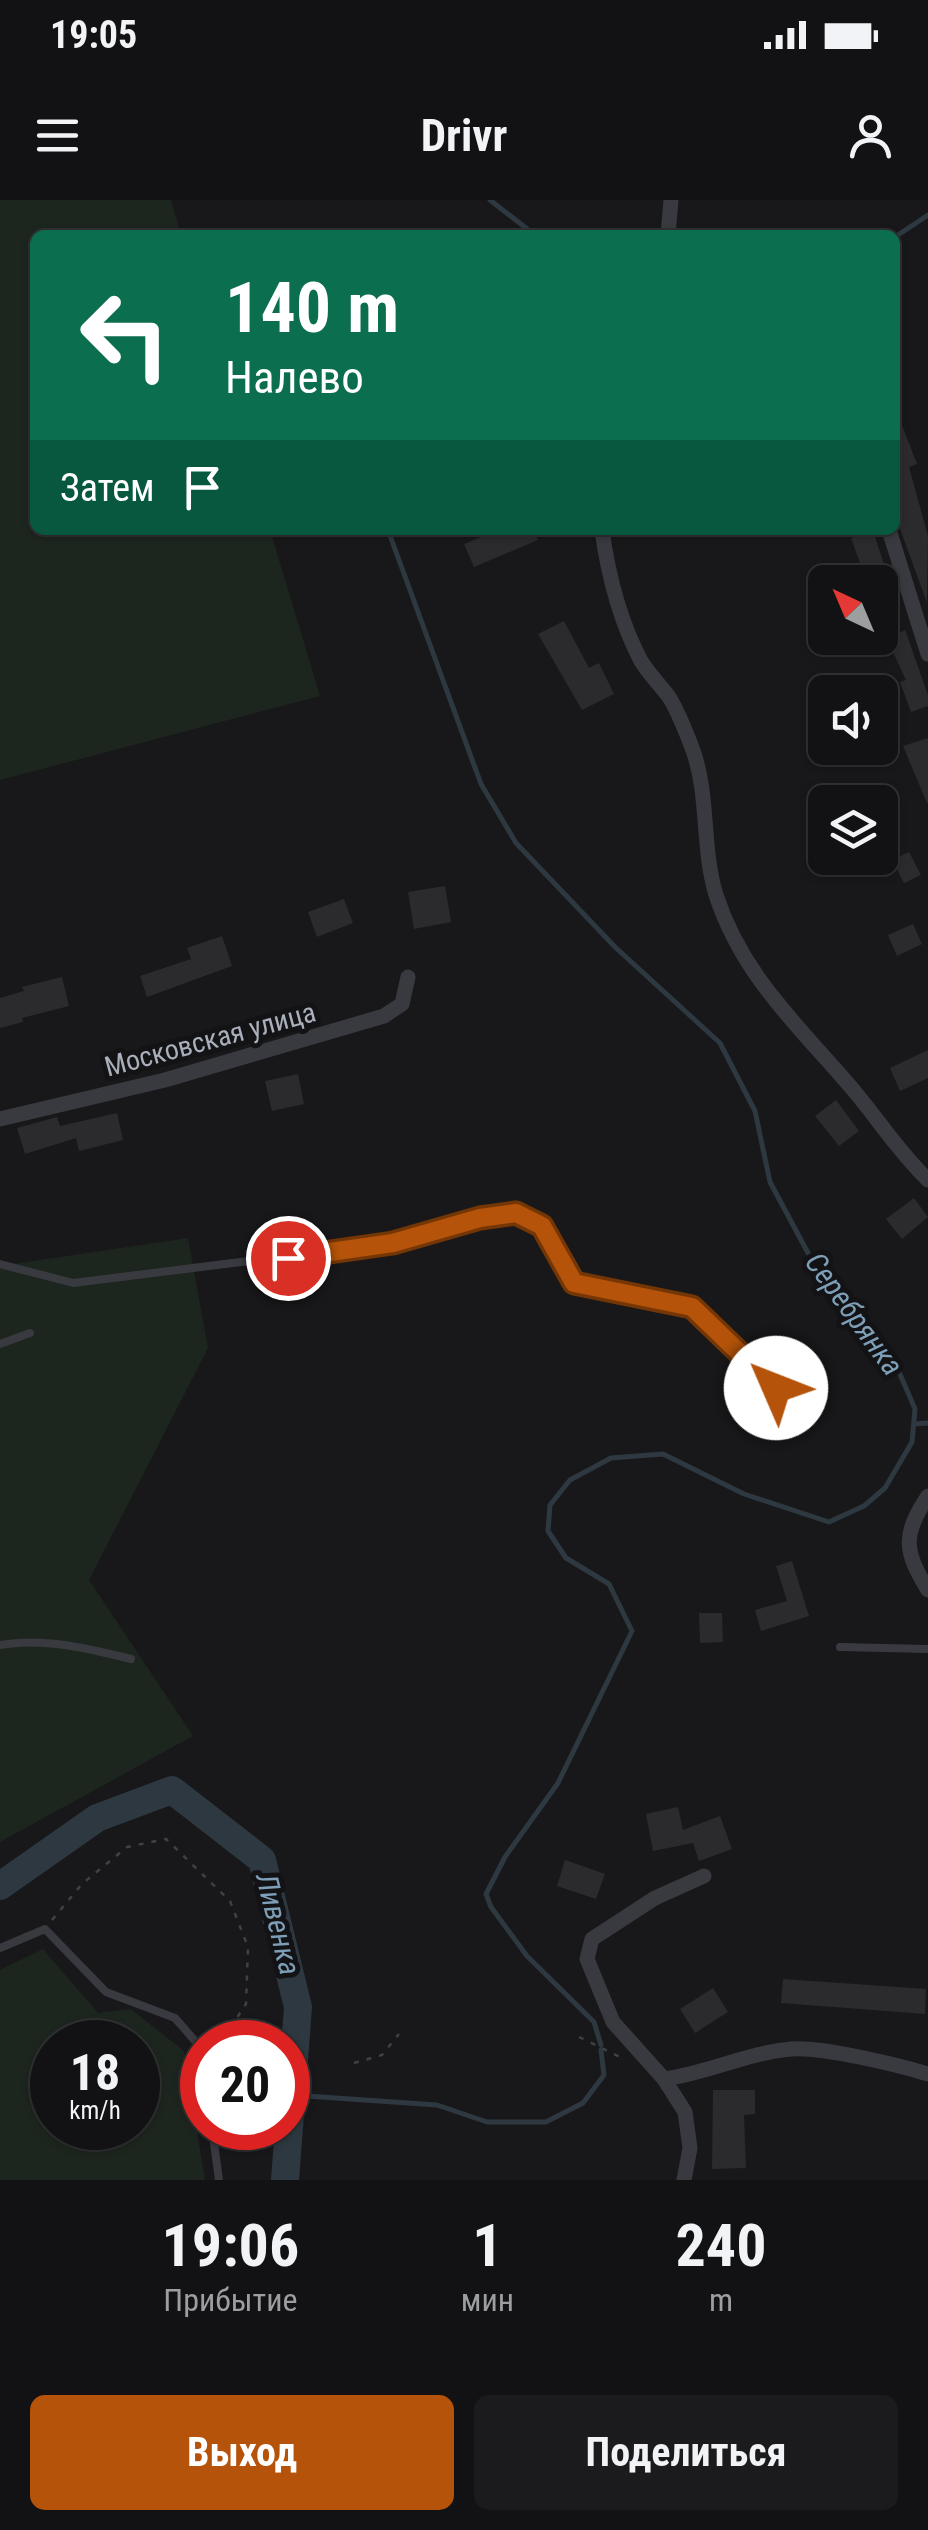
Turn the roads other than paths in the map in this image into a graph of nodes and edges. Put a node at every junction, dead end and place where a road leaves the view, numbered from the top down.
1 (671, 200) edge
2 (668, 230) edge
3 (603, 535) edge
4 (890, 535) edge
5 (928, 654) edge
6 (408, 978) dead end
7 (0, 1118) edge
8 (928, 1180) edge
9 (0, 1264) edge
10 (30, 1333) dead end
11 (0, 1344) edge
12 (776, 1388) dead end
13 (928, 1496) edge
14 (928, 1590) edge
15 (0, 1645) edge
16 (840, 1647) dead end
17 (928, 1649) edge
18 (131, 1659) dead end
19 (704, 1876) dead end
20 (0, 1948) edge
21 (180, 2024) edge
22 (928, 2074) edge
23 (664, 2079) junction
24 (215, 2150) edge
25 (219, 2180) edge
26 (684, 2180) edge

1 - 2 street
3 - 8 street
4 - 5 street
6 - 7 street, Московская улица
9 - 12 lane
10 - 11 lane
13 - 14 street
15 - 18 lane
16 - 17 lane
19 - 23 street
20 - 21 lane
22 - 23 street
23 - 26 street
24 - 25 lane

